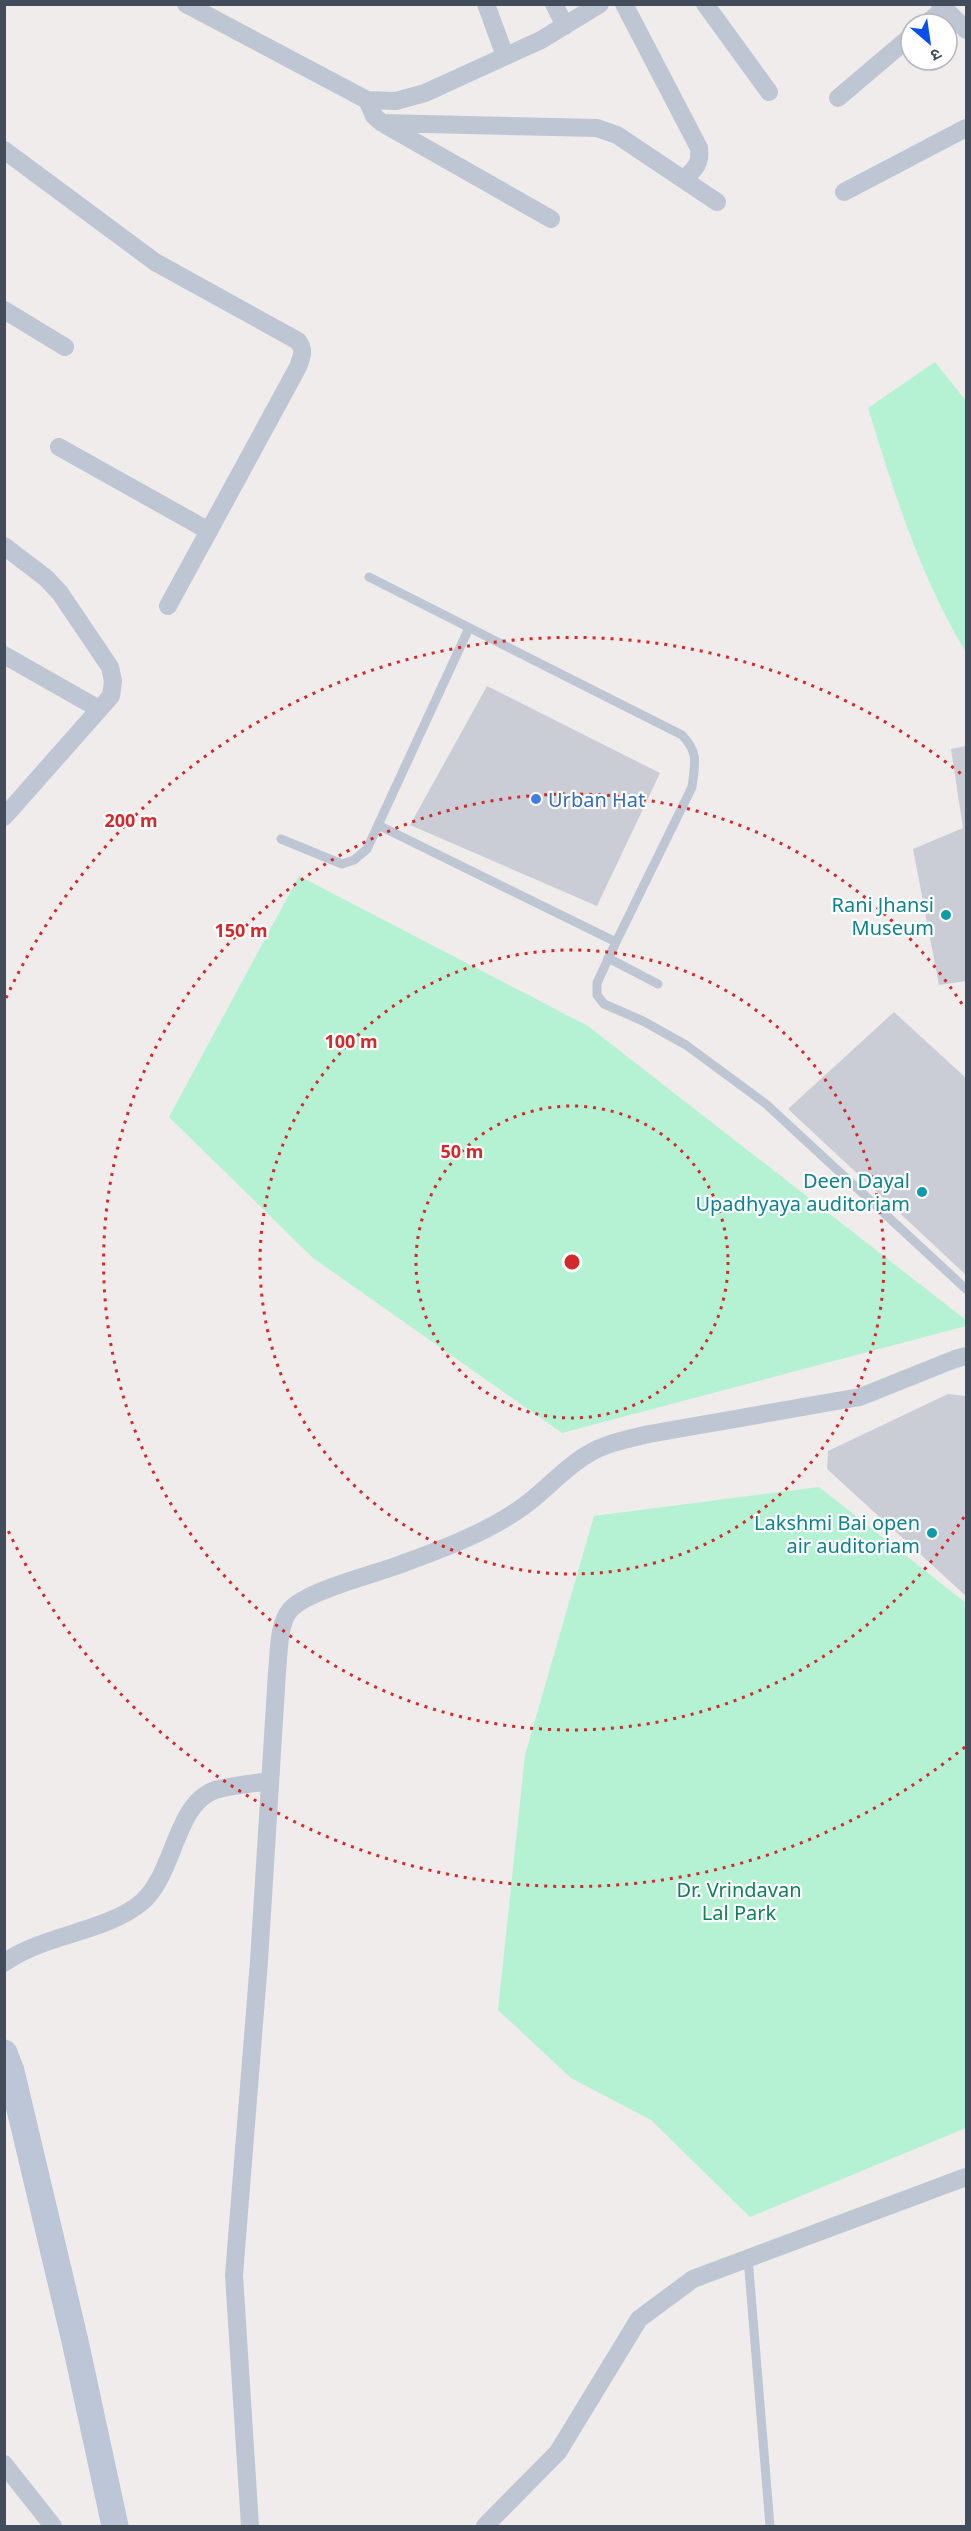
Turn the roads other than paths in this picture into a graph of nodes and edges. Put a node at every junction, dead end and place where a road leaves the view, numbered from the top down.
1 (186, 4) edge
2 (486, 4) edge
3 (554, 4) edge
4 (600, 4) edge
5 (624, 4) edge
6 (705, 4) edge
7 (942, 6) edge
8 (565, 26) junction
9 (966, 30) edge
10 (899, 46) edge
11 (505, 56) junction
12 (769, 92) dead end
13 (838, 98) dead end
14 (367, 100) junction
15 (382, 123) junction
16 (966, 128) edge
17 (4, 150) edge
18 (684, 180) junction
19 (844, 192) dead end
20 (717, 202) dead end
21 (551, 219) dead end
22 (4, 310) edge
23 (65, 347) dead end
24 (59, 447) dead end
25 (208, 531) junction
26 (4, 546) edge
27 (369, 577) dead end
28 (168, 606) dead end
29 (469, 628) junction
30 (4, 655) edge
31 (99, 710) junction
32 (4, 817) edge
33 (378, 825) junction
34 (281, 839) dead end
35 (616, 942) junction
36 (608, 958) junction
37 (658, 984) dead end
38 (966, 1288) edge
39 (966, 1356) edge
40 (269, 1781) junction
41 (4, 1963) edge
42 (4, 2053) edge
43 (966, 2177) edge
44 (748, 2258) junction
45 (4, 2464) edge
46 (53, 2526) edge
47 (116, 2526) edge
48 (250, 2526) edge
49 (485, 2526) edge
50 (770, 2526) edge

1 - 14 street
2 - 11 street
3 - 8 street
4 - 8 street
5 - 18 street
6 - 12 street
7 - 9 street
8 - 11 street
10 - 13 street
11 - 14 street
14 - 15 street
15 - 18 street
15 - 21 street
16 - 19 street
17 - 25 street
18 - 20 street
22 - 23 street
24 - 25 street
25 - 28 street
26 - 31 street
27 - 29 lane
29 - 33 lane
29 - 35 lane
30 - 31 street
31 - 32 street
33 - 34 lane
33 - 35 lane
35 - 36 lane
36 - 37 lane
36 - 38 lane
39 - 40 street
40 - 41 street
40 - 48 street
42 - 47 street
43 - 44 street
44 - 49 street
44 - 50 lane
45 - 46 street

